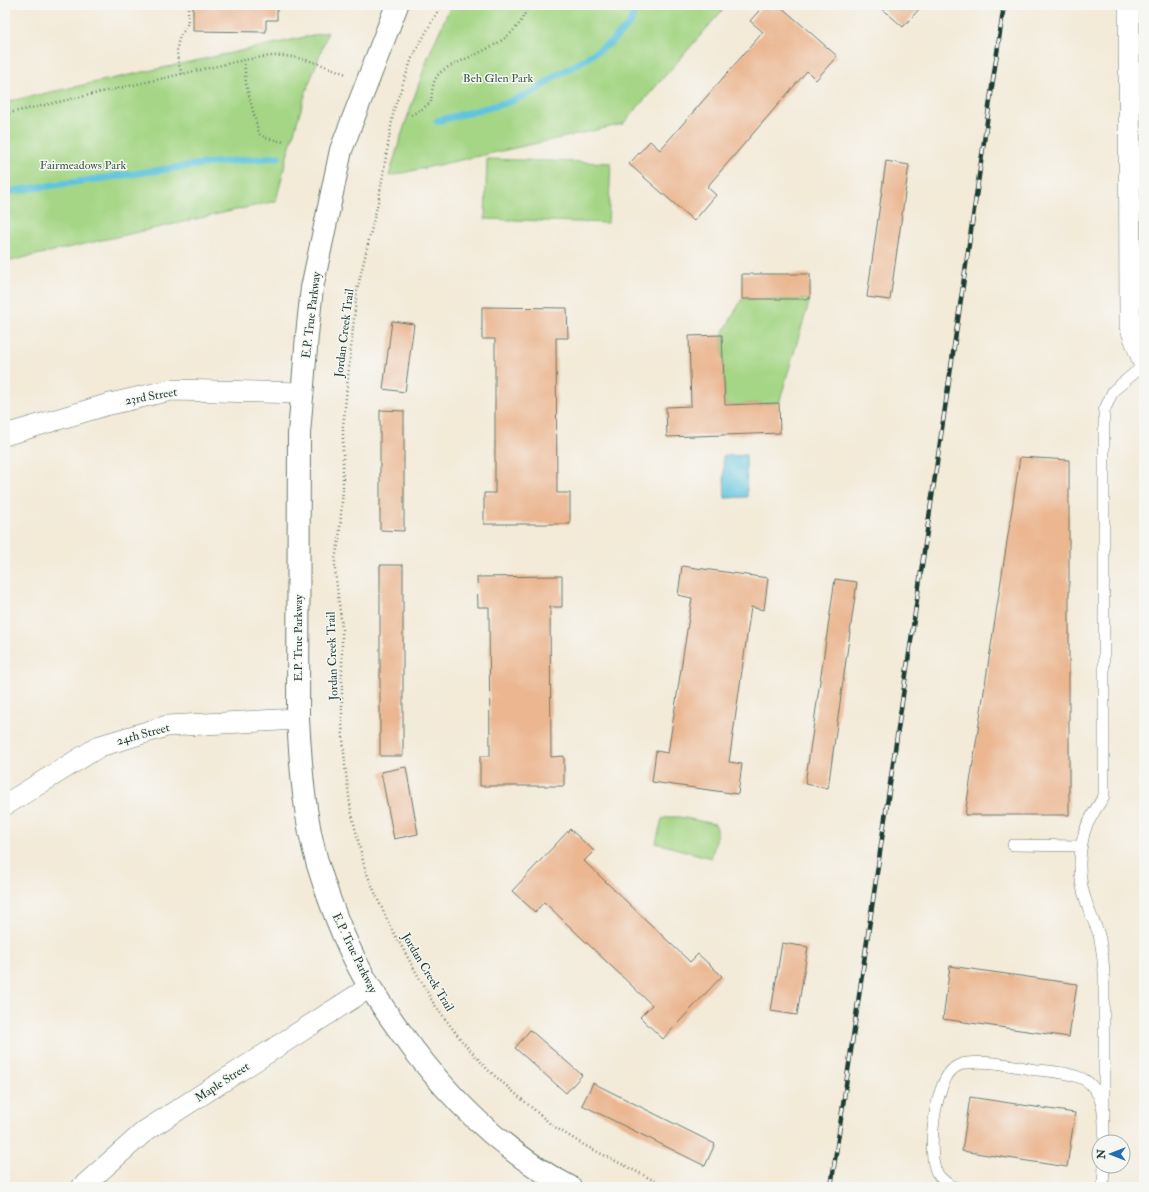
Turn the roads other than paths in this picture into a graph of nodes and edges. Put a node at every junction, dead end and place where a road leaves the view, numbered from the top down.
1 (398, 5) edge
2 (1129, 5) edge
3 (1144, 364) edge
4 (303, 393) junction
5 (5, 435) edge
6 (298, 719) junction
7 (5, 805) edge
8 (1013, 845) dead end
9 (1082, 846) junction
10 (370, 987) junction
11 (1104, 1115) junction
12 (1104, 1134) edge
13 (1104, 1174) edge
14 (556, 1184) edge
15 (82, 1187) edge
16 (955, 1187) edge
17 (1103, 1187) edge

1 - 4 main road, E.P. True Parkway
2 - 3 street
3 - 9 lane
4 - 5 street, 23rd Street
4 - 6 main road, E.P. True Parkway
6 - 7 street, 24th Street
6 - 10 main road, E.P. True Parkway
8 - 9 lane
9 - 11 lane
10 - 14 main road, E.P. True Parkway
10 - 15 street, Maple Street
11 - 12 lane
11 - 16 lane
13 - 17 lane

